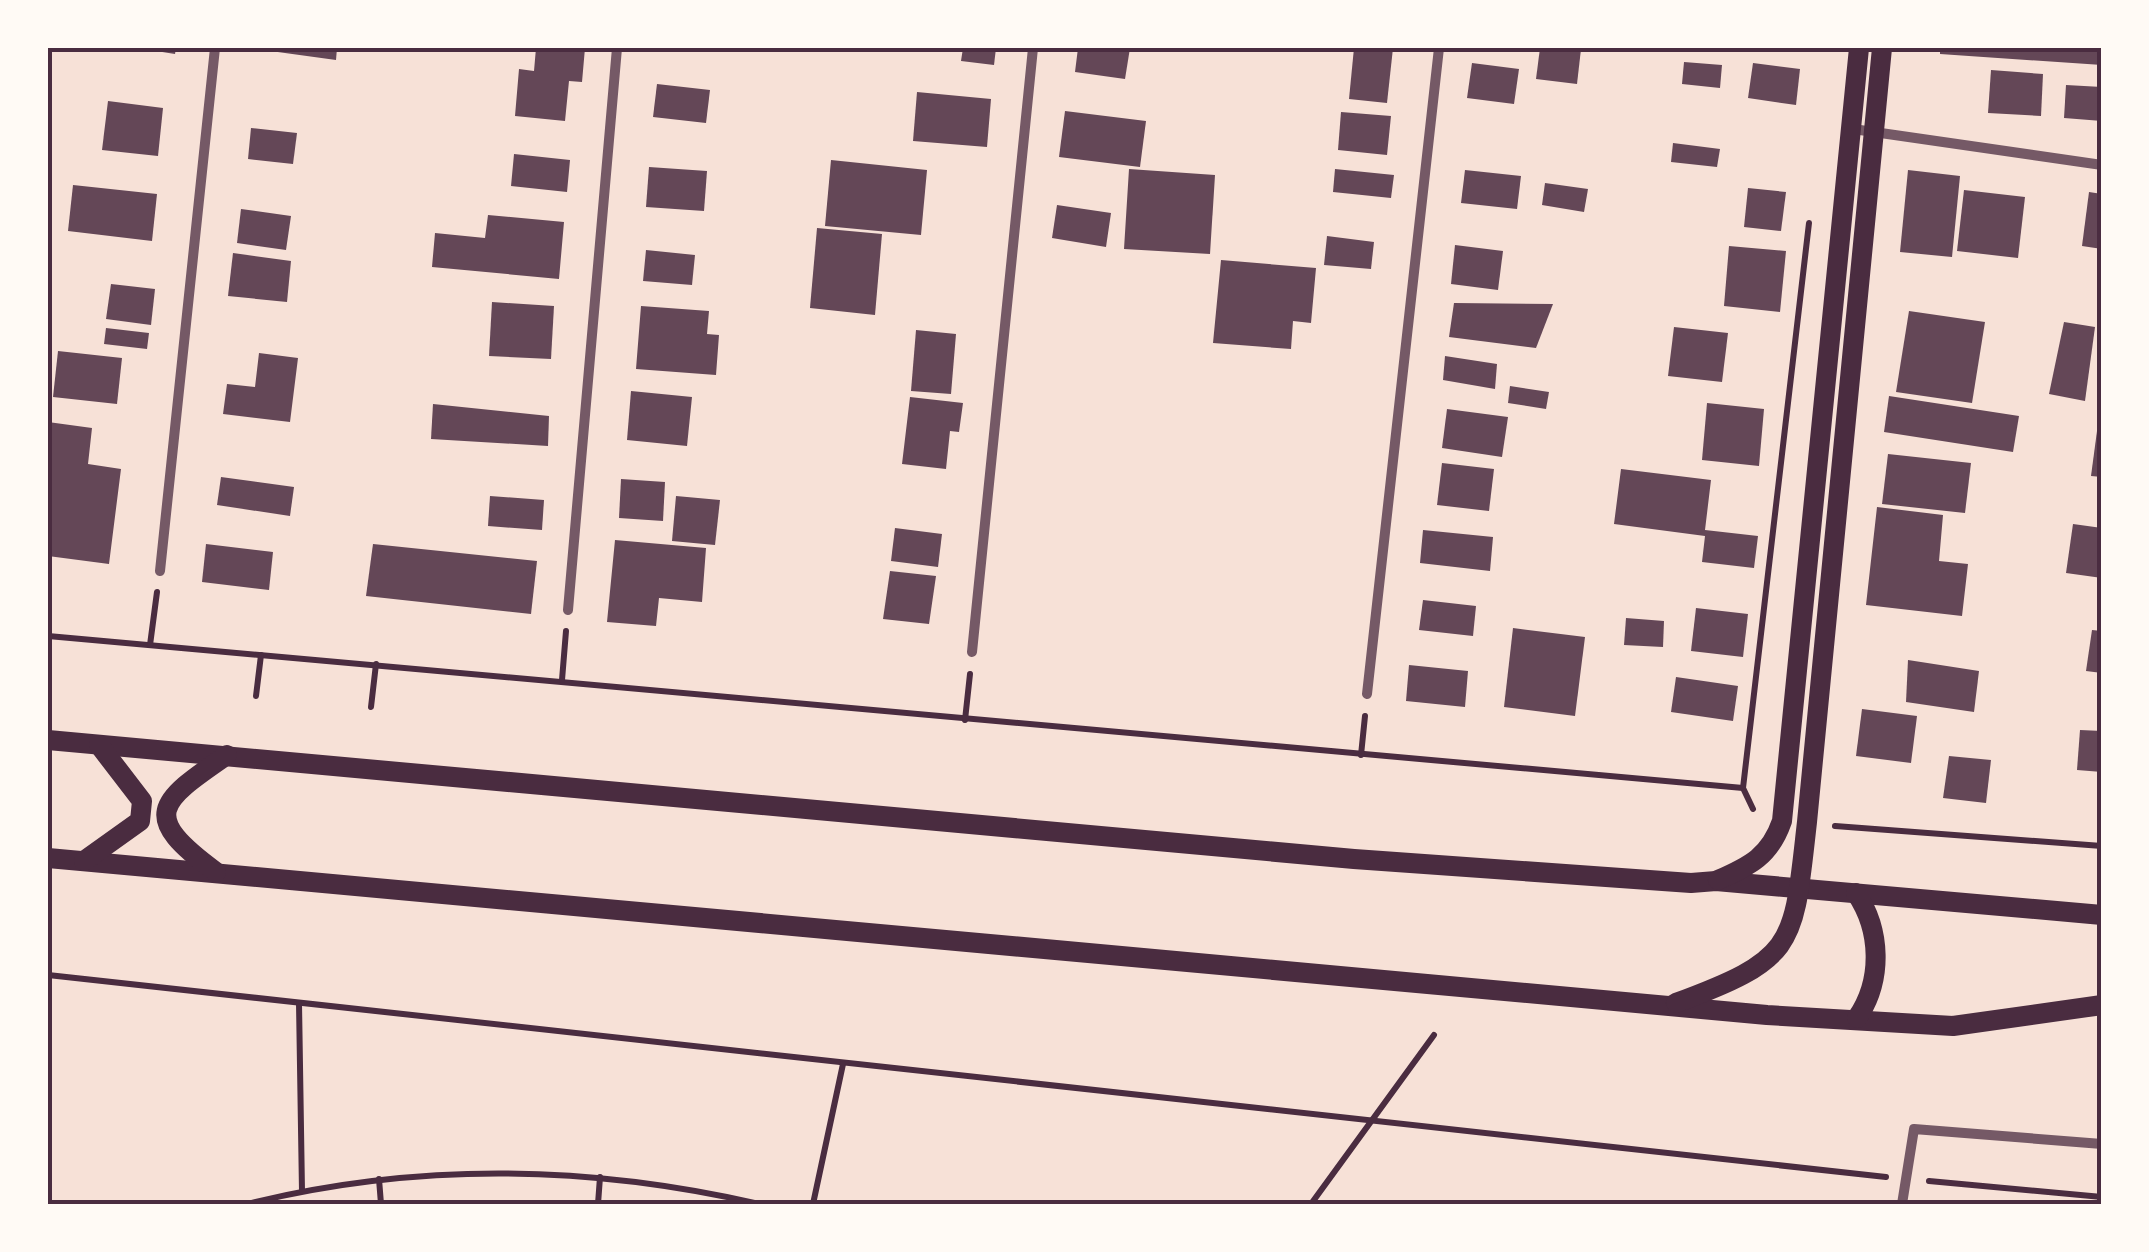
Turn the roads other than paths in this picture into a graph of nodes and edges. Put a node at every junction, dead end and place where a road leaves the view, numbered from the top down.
1 (215, 48) edge
2 (618, 48) edge
3 (1033, 48) edge
4 (1438, 48) edge
5 (1859, 48) edge
6 (1882, 48) edge
7 (1853, 130) junction
8 (1874, 133) junction
9 (2102, 164) edge
10 (160, 571) road end
11 (568, 610) road end
12 (972, 652) road end
13 (1367, 694) road end
14 (48, 740) edge
15 (98, 745) junction
16 (227, 755) junction
17 (48, 858) edge
18 (84, 862) junction
19 (218, 873) junction
20 (1716, 881) junction
21 (1799, 888) junction
22 (1856, 893) junction
23 (2102, 914) edge
24 (2102, 1004) edge
25 (1669, 1005) junction
26 (1857, 1018) junction
27 (2102, 1144) edge
28 (1902, 1204) edge

1 - 10 street
2 - 11 street
3 - 12 street
4 - 13 street
5 - 7 main road
6 - 8 main road
7 - 8 street
7 - 20 main road
8 - 9 street
8 - 21 main road
14 - 15 main road
15 - 16 main road
15 - 18 main road
16 - 19 main road
16 - 20 main road
17 - 18 main road
18 - 19 main road
19 - 25 main road
20 - 21 main road
21 - 22 main road
21 - 25 main road
22 - 23 main road
22 - 26 main road
24 - 26 main road
25 - 26 main road
27 - 28 street

